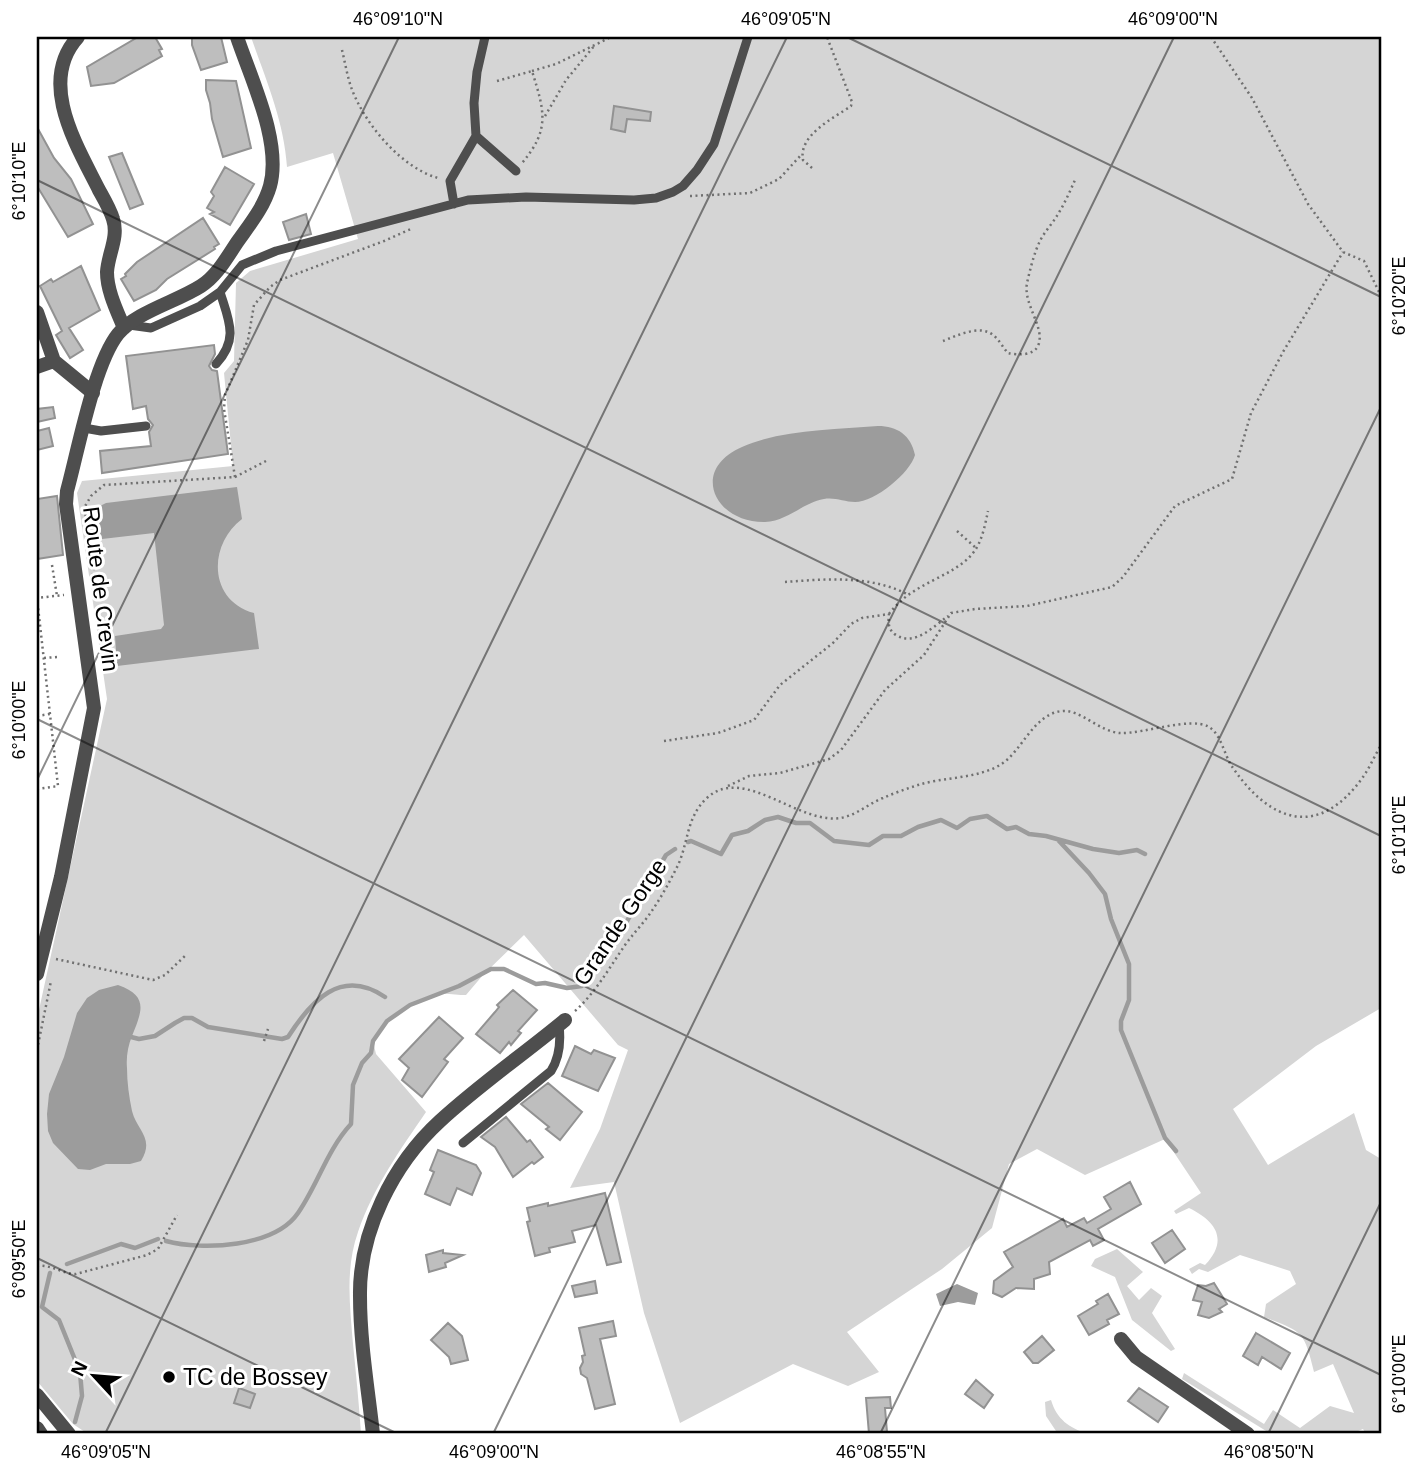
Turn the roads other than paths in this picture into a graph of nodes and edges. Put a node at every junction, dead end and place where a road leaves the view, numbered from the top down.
1 (78, 37) edge
2 (237, 37) edge
3 (485, 37) edge
4 (748, 37) edge
5 (476, 136) junction
6 (516, 172) road end
7 (454, 204) junction
8 (220, 292) junction
9 (37, 312) edge
10 (126, 326) junction
11 (54, 361) junction
12 (216, 364) dead end
13 (37, 367) edge
14 (93, 393) junction
15 (146, 426) dead end
16 (84, 428) junction
17 (37, 974) edge
18 (562, 1022) joint
19 (463, 1143) dead end
20 (1121, 1339) dead end
21 (37, 1395) edge
22 (37, 1428) edge
23 (41, 1434) edge
24 (69, 1434) edge
25 (373, 1434) edge
26 (1248, 1434) edge

1 - 10 street
2 - 10 street, Route de Crevin
3 - 5 lane
4 - 7 lane
5 - 6 lane
5 - 7 lane
7 - 8 lane
8 - 10 lane
8 - 12 lane
9 - 11 street
10 - 14 street, Route de Crevin
11 - 13 street
11 - 14 street
14 - 16 street, Route de Crevin
15 - 16 lane
16 - 17 street, Route de Crevin
18 - 19 lane
18 - 25 street
20 - 26 street
21 - 24 street
22 - 23 street

